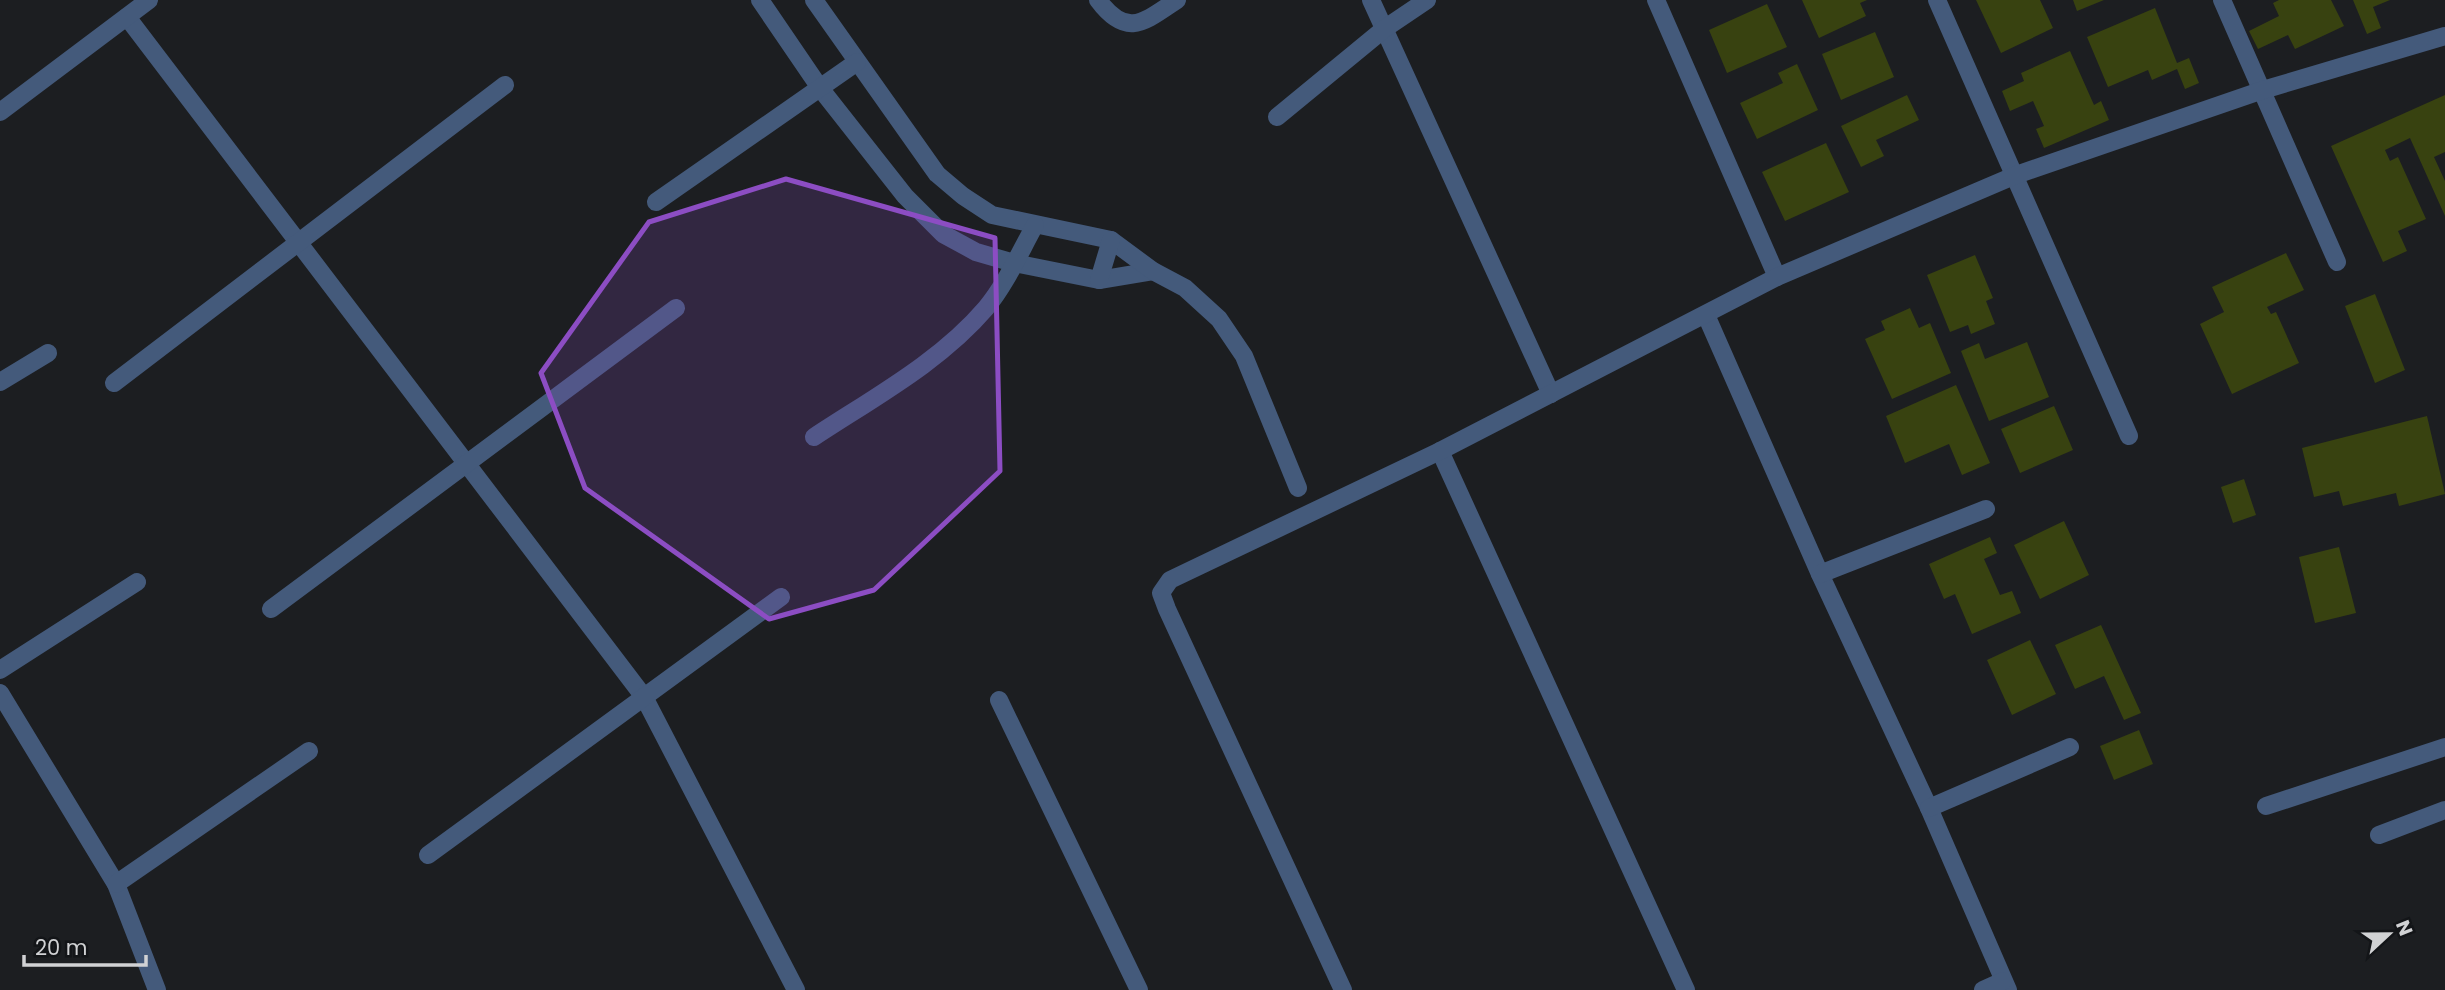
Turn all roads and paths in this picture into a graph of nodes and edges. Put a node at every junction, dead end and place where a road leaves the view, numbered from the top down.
1 (149, 0) edge
2 (760, 0) edge
3 (814, 0) edge
4 (1098, 0) edge
5 (1177, 0) edge
6 (1371, 0) edge
7 (1427, 0) edge
8 (1656, 0) edge
9 (1937, 0) edge
10 (2222, 0) edge
11 (127, 17) junction
12 (1384, 29) junction
13 (2445, 36) edge
14 (857, 62) junction
15 (505, 85) dead end
16 (820, 88) junction
17 (2263, 90) junction
18 (0, 112) edge
19 (1277, 117) dead end
20 (2016, 175) junction
21 (656, 202) dead end
22 (1035, 225) junction
23 (1111, 240) junction
24 (299, 243) junction
25 (2337, 262) dead end
26 (1014, 263) junction
27 (1153, 271) junction
28 (1777, 277) junction
29 (1099, 280) junction
30 (676, 308) dead end
31 (1706, 315) junction
32 (48, 352) dead end
33 (0, 382) edge
34 (114, 383) dead end
35 (1551, 394) junction
36 (2129, 436) dead end
37 (814, 437) dead end
38 (1440, 451) junction
39 (466, 464) junction
40 (1298, 488) dead end
41 (1986, 509) dead end
42 (1820, 574) junction
43 (137, 582) dead end
44 (781, 597) dead end
45 (271, 609) dead end
46 (0, 670) edge
47 (0, 693) edge
48 (644, 697) junction
49 (999, 700) dead end
50 (2070, 747) dead end
51 (2445, 747) edge
52 (309, 751) dead end
53 (2266, 806) dead end
54 (1929, 808) junction
55 (2445, 810) edge
56 (2379, 835) dead end
57 (428, 855) dead end
58 (116, 884) junction
59 (2006, 986) edge
60 (158, 990) edge
61 (796, 990) edge
62 (1139, 990) edge
63 (1342, 990) edge
64 (1686, 990) edge
65 (1983, 990) edge

1 - 11 street
2 - 16 street
3 - 14 street
4 - 5 street
6 - 12 street
7 - 12 street
8 - 28 street
9 - 20 street
10 - 17 street
11 - 18 street
11 - 24 street
12 - 19 street
12 - 35 street
13 - 17 street
14 - 16 street
14 - 22 street
15 - 24 street
16 - 21 street
16 - 26 street
17 - 20 street
17 - 25 street
20 - 28 street
20 - 36 street
22 - 23 street
22 - 26 street
23 - 27 street
23 - 29 street
24 - 34 street
24 - 39 street
26 - 29 street
26 - 37 street
27 - 29 street
27 - 40 street
28 - 31 street
30 - 39 street
31 - 35 street
31 - 42 street
32 - 33 street
35 - 38 street
38 - 63 street
38 - 64 street
39 - 45 street
39 - 48 street
41 - 42 street
42 - 54 street
43 - 46 street
44 - 48 street
47 - 58 street
48 - 57 street
48 - 61 street
49 - 62 street
50 - 54 street
51 - 53 street
52 - 58 street
54 - 59 street
55 - 56 street
58 - 60 street
59 - 65 street

